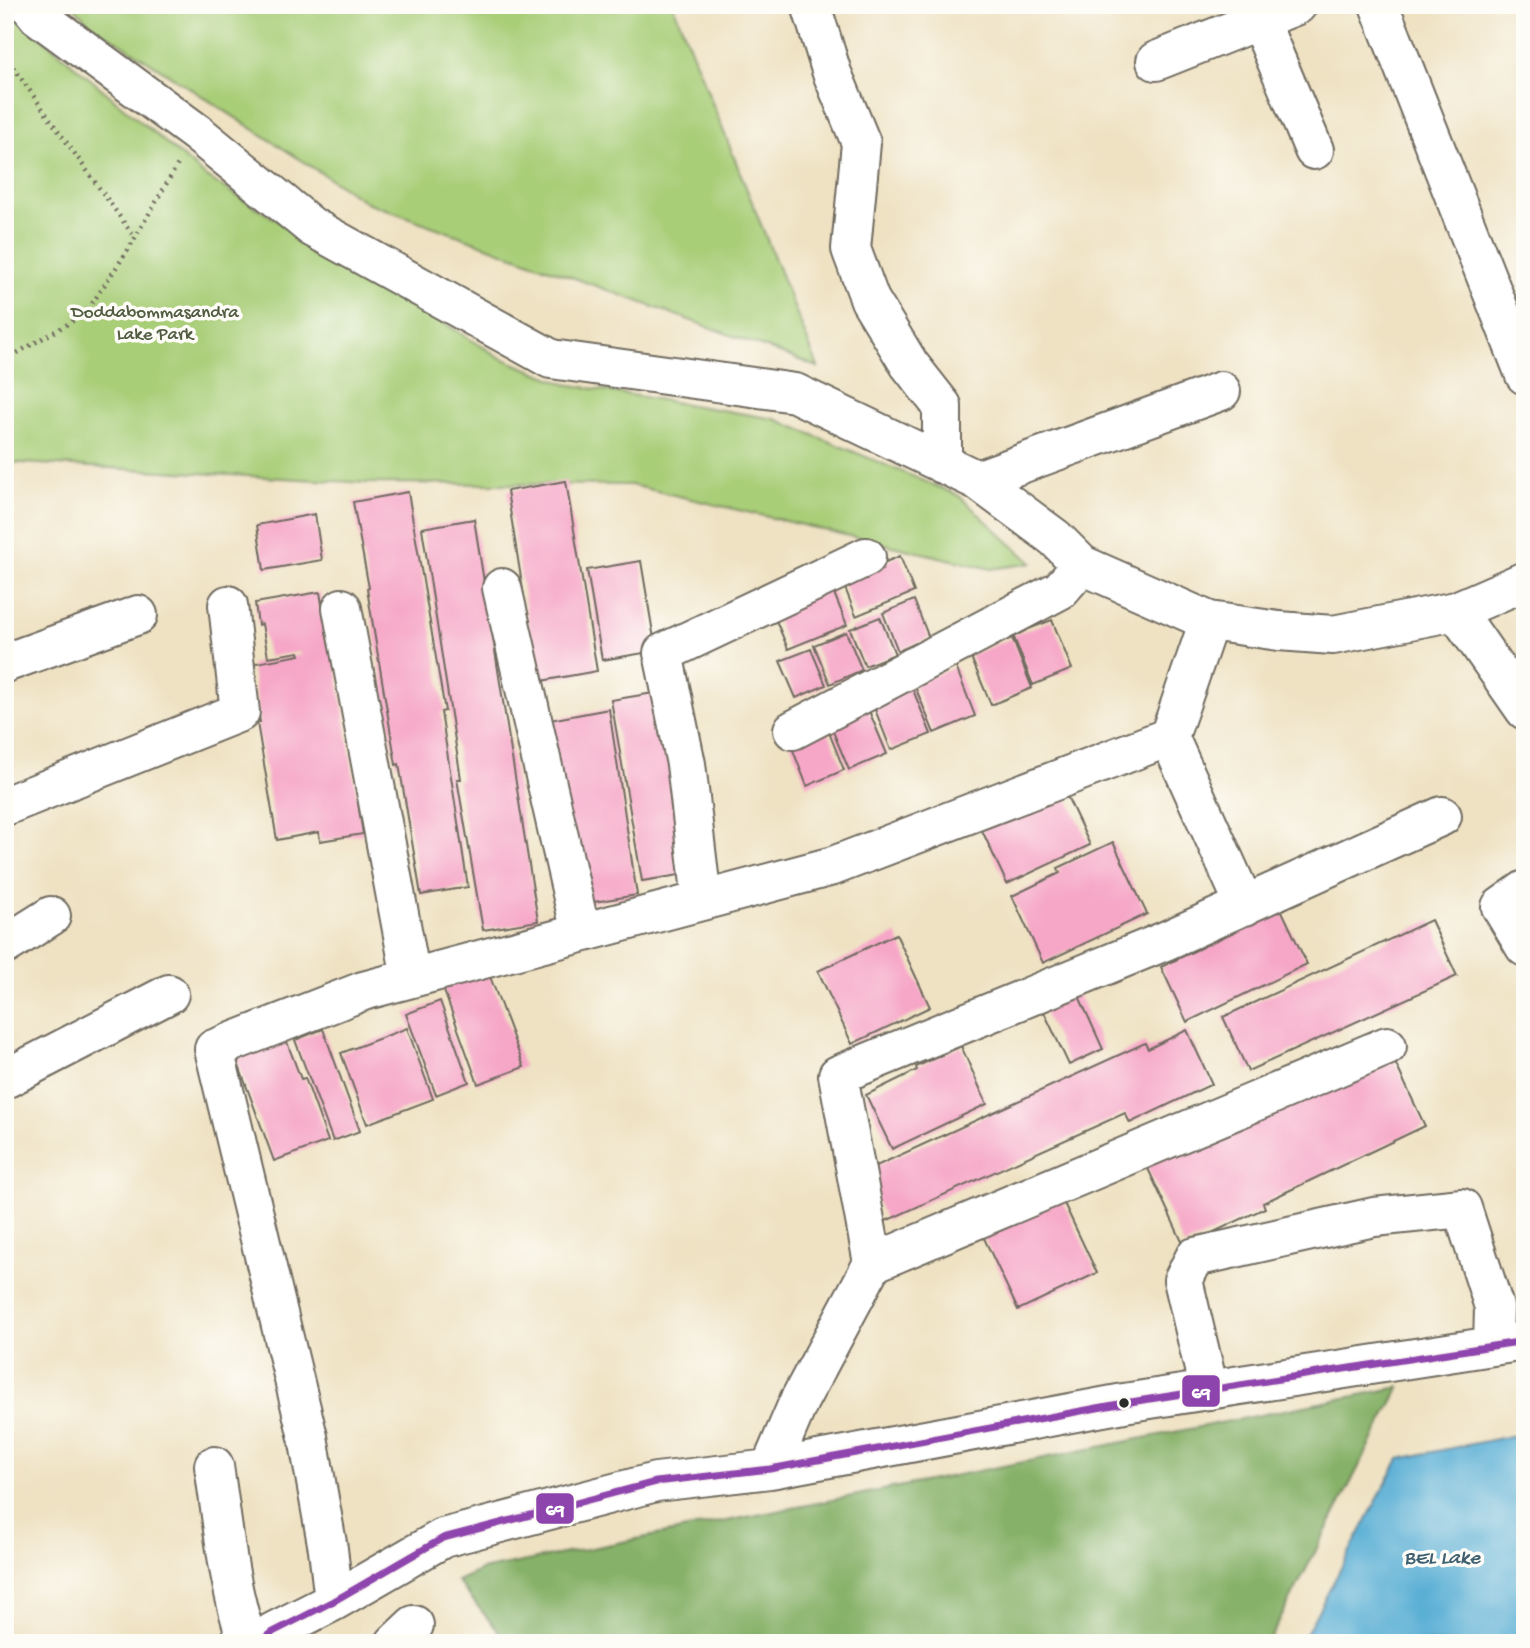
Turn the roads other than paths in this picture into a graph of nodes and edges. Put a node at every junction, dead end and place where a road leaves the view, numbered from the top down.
1 (29, 5) edge
2 (811, 5) edge
3 (1297, 5) edge
4 (1379, 5) edge
5 (1256, 13) edge
6 (1156, 61) dead end
7 (1314, 150) dead end
8 (1525, 375) edge
9 (1221, 391) dead end
10 (942, 464) junction
11 (977, 480) junction
12 (866, 556) dead end
13 (1082, 565) junction
14 (1525, 581) edge
15 (502, 587) dead end
16 (228, 605) dead end
17 (342, 608) dead end
18 (1456, 611) junction
19 (138, 615) dead end
20 (1209, 621) junction
21 (5, 663) edge
22 (1525, 710) edge
23 (793, 730) dead end
24 (1169, 737) junction
25 (5, 806) edge
26 (1442, 816) dead end
27 (1525, 890) edge
28 (702, 901) junction
29 (1245, 906) junction
30 (51, 916) dead end
31 (581, 933) junction
32 (5, 945) edge
33 (1525, 947) edge
34 (411, 978) junction
35 (169, 994) dead end
36 (1387, 1046) dead end
37 (5, 1079) edge
38 (873, 1262) junction
39 (1509, 1343) edge
40 (1209, 1390) junction
41 (214, 1466) dead end
42 (770, 1469) junction
43 (334, 1601) junction
44 (248, 1643) edge
45 (259, 1643) edge

1 - 10 street
2 - 10 street
3 - 5 street
4 - 8 street
5 - 6 street
5 - 7 street
9 - 11 street
10 - 11 street
11 - 13 street
12 - 28 street
13 - 20 street
13 - 23 street
14 - 18 street
15 - 31 street
16 - 25 street
17 - 34 street
18 - 20 street
18 - 22 street
19 - 21 street
20 - 24 street
24 - 28 street
24 - 29 street
26 - 29 street
27 - 33 street
28 - 31 street
29 - 38 street
30 - 32 street
31 - 34 street
34 - 43 street
35 - 37 street
36 - 38 street
38 - 42 street
39 - 40 street
39 - 40 street
40 - 42 street
41 - 44 street
42 - 43 street
43 - 45 street

